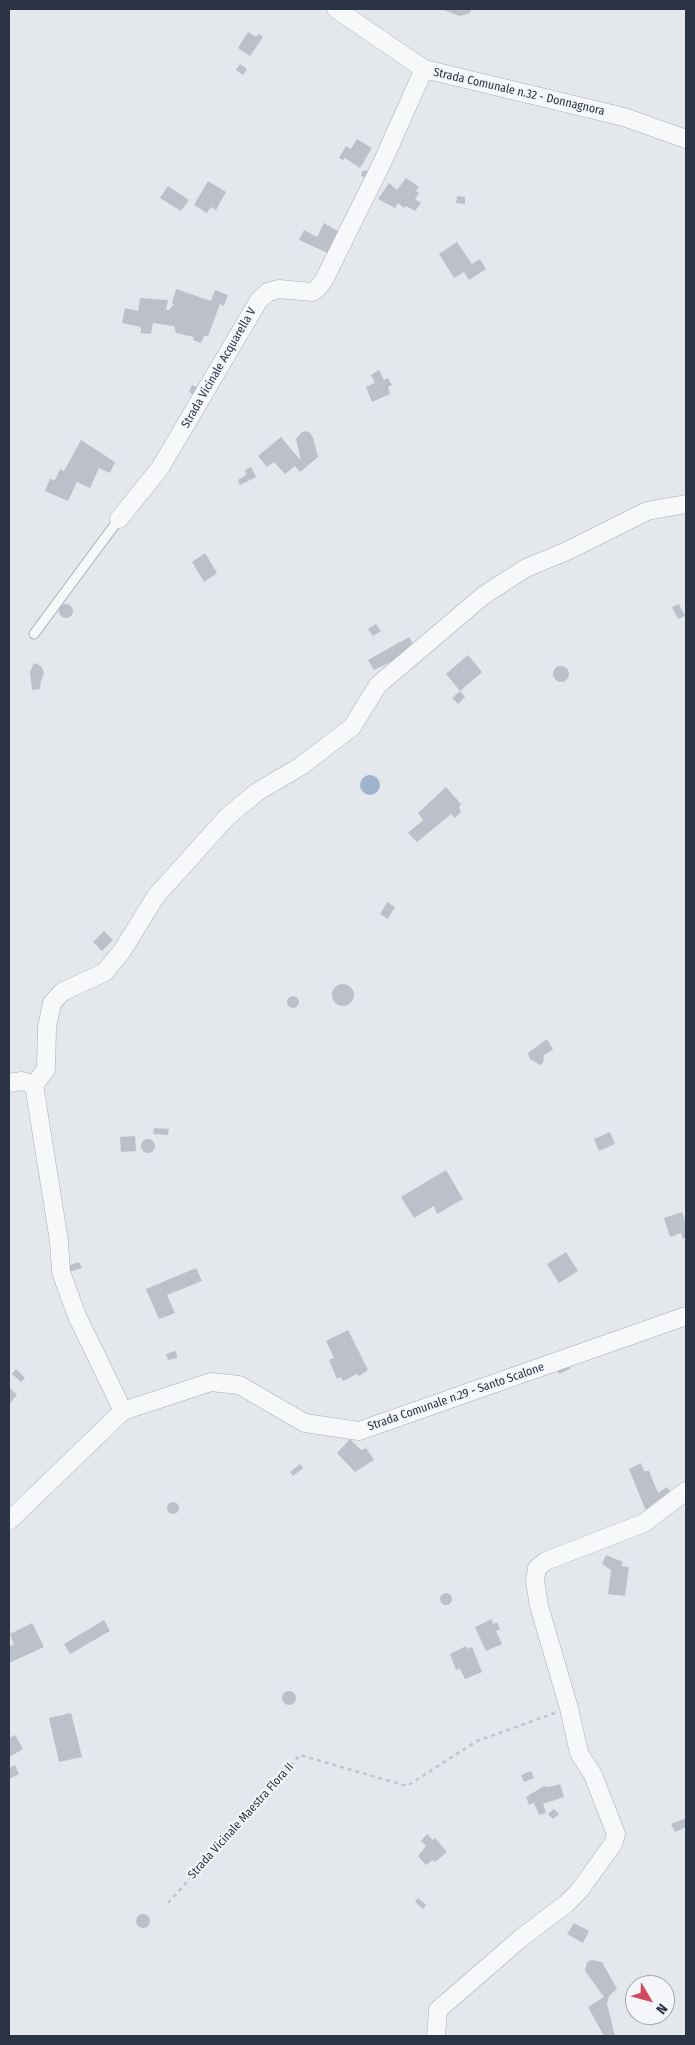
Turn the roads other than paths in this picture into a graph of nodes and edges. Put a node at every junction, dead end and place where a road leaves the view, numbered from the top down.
1 (336, 9) edge
2 (424, 70) junction
3 (686, 139) edge
4 (686, 504) edge
5 (119, 519) joint
6 (34, 634) dead end
7 (9, 1083) edge
8 (34, 1085) junction
9 (686, 1316) edge
10 (122, 1411) junction
11 (686, 1491) edge
12 (9, 1521) edge
13 (436, 2036) edge

1 - 2 street, Strada Comunale n.32 - Donnagnora
2 - 3 street, Strada Comunale n.32 - Donnagnora
2 - 5 street, Strada Vicinale Acquarella V
4 - 8 street
5 - 6 lane, Strada Vicinale Acquarella V
7 - 8 street
8 - 10 street
9 - 10 street, Strada Comunale n.29 - Santo Scalone
10 - 12 street, Strada Comunale n.29 - Santo Scalone
11 - 13 street

